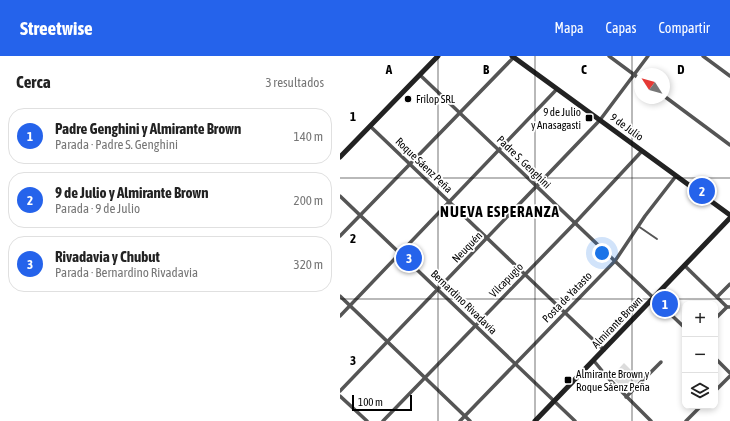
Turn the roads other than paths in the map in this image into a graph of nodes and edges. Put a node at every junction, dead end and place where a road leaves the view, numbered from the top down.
1 (438, 56) edge
2 (609, 56) edge
3 (648, 56) edge
4 (702, 56) edge
5 (513, 57) edge
6 (639, 68) edge
7 (634, 74) joint
8 (420, 75) junction
9 (730, 76) edge
10 (557, 89) junction
11 (670, 100) edge
12 (460, 113) junction
13 (600, 120) junction
14 (370, 126) junction
15 (730, 145) edge
16 (499, 150) junction
17 (642, 151) junction
18 (340, 157) edge
19 (410, 164) junction
20 (676, 176) junction
21 (537, 186) junction
22 (340, 196) edge
23 (449, 202) junction
24 (730, 215) edge
25 (360, 216) junction
26 (730, 218) edge
27 (575, 223) junction
28 (638, 226) junction
29 (340, 236) edge
30 (488, 238) junction
31 (657, 240) dead end
32 (400, 254) junction
33 (615, 260) junction
34 (685, 266) junction
35 (525, 274) junction
36 (730, 284) edge
37 (438, 290) junction
38 (340, 296) edge
39 (717, 297) junction
40 (654, 298) junction
41 (350, 305) junction
42 (728, 307) edge
43 (564, 312) junction
44 (340, 316) edge
45 (718, 316) edge
46 (682, 325) edge
47 (475, 326) junction
48 (387, 342) junction
49 (604, 350) junction
50 (594, 361) junction
51 (718, 361) edge
52 (661, 362) dead end
53 (516, 363) junction
54 (730, 373) edge
55 (730, 376) edge
56 (424, 378) junction
57 (718, 389) edge
58 (340, 391) edge
59 (340, 396) edge
60 (626, 397) junction
61 (554, 401) junction
62 (698, 409) edge
63 (465, 416) junction
64 (367, 421) edge
65 (383, 421) edge
66 (460, 421) edge
67 (470, 421) edge
68 (535, 421) edge
69 (575, 421) edge
70 (651, 421) edge
71 (686, 421) edge

1 - 8 street
2 - 7 street
3 - 6 street, Neuquén
4 - 9 street
5 - 10 street, 9 de Julio
5 - 12 street
7 - 13 street, Neuquén
8 - 12 street, Padre S. Genghini
8 - 14 street
10 - 13 street, 9 de Julio
10 - 16 street
11 - 15 street
12 - 16 street, Padre S. Genghini
12 - 19 street
13 - 17 street, 9 de Julio
13 - 21 street, Neuquén
14 - 18 street
14 - 19 street, Roque Sáenz Peña
16 - 21 street, Padre S. Genghini
16 - 23 street
17 - 20 street, 9 de Julio
17 - 27 street, Vilcapugio
19 - 23 street, Roque Sáenz Peña
19 - 25 street
20 - 24 street, 9 de Julio
20 - 28 street, Posta de Yatasto
21 - 27 street, Padre S. Genghini
21 - 30 street, Neuquén
22 - 25 street, Bernardino Rivadavia
23 - 30 street, Roque Sáenz Peña
23 - 32 street
25 - 29 street
25 - 32 street, Bernardino Rivadavia
26 - 34 street, Almirante Brown
27 - 33 street, Padre S. Genghini
27 - 35 street, Vilcapugio
28 - 31 lane
28 - 33 street, Posta de Yatasto
30 - 35 street, Roque Sáenz Peña
30 - 37 street, Neuquén
32 - 37 street, Bernardino Rivadavia
32 - 41 street
33 - 40 street, Padre S. Genghini
33 - 43 street, Posta de Yatasto
34 - 39 street
34 - 40 street, Almirante Brown
35 - 43 street, Roque Sáenz Peña
35 - 47 street, Vilcapugio
36 - 39 street
37 - 47 street, Bernardino Rivadavia
37 - 48 street, Neuquén
38 - 41 street
39 - 42 street
40 - 46 street, Padre S. Genghini
40 - 49 street, Almirante Brown
41 - 44 street
41 - 48 street
42 - 45 street
43 - 49 street, Roque Sáenz Peña
43 - 53 street, Posta de Yatasto
47 - 53 street, Bernardino Rivadavia
47 - 56 street, Vilcapugio
48 - 56 street
48 - 58 street, Neuquén
49 - 50 street, Almirante Brown
50 - 60 street
50 - 61 street, Almirante Brown
51 - 54 street
52 - 60 street
53 - 61 street, Bernardino Rivadavia
53 - 63 street, Posta de Yatasto
55 - 57 street
56 - 63 street
56 - 65 street, Vilcapugio
59 - 64 street
60 - 70 street
61 - 68 street, Almirante Brown
61 - 69 street, Bernardino Rivadavia
62 - 71 street
63 - 66 street, Posta de Yatasto
63 - 67 street

